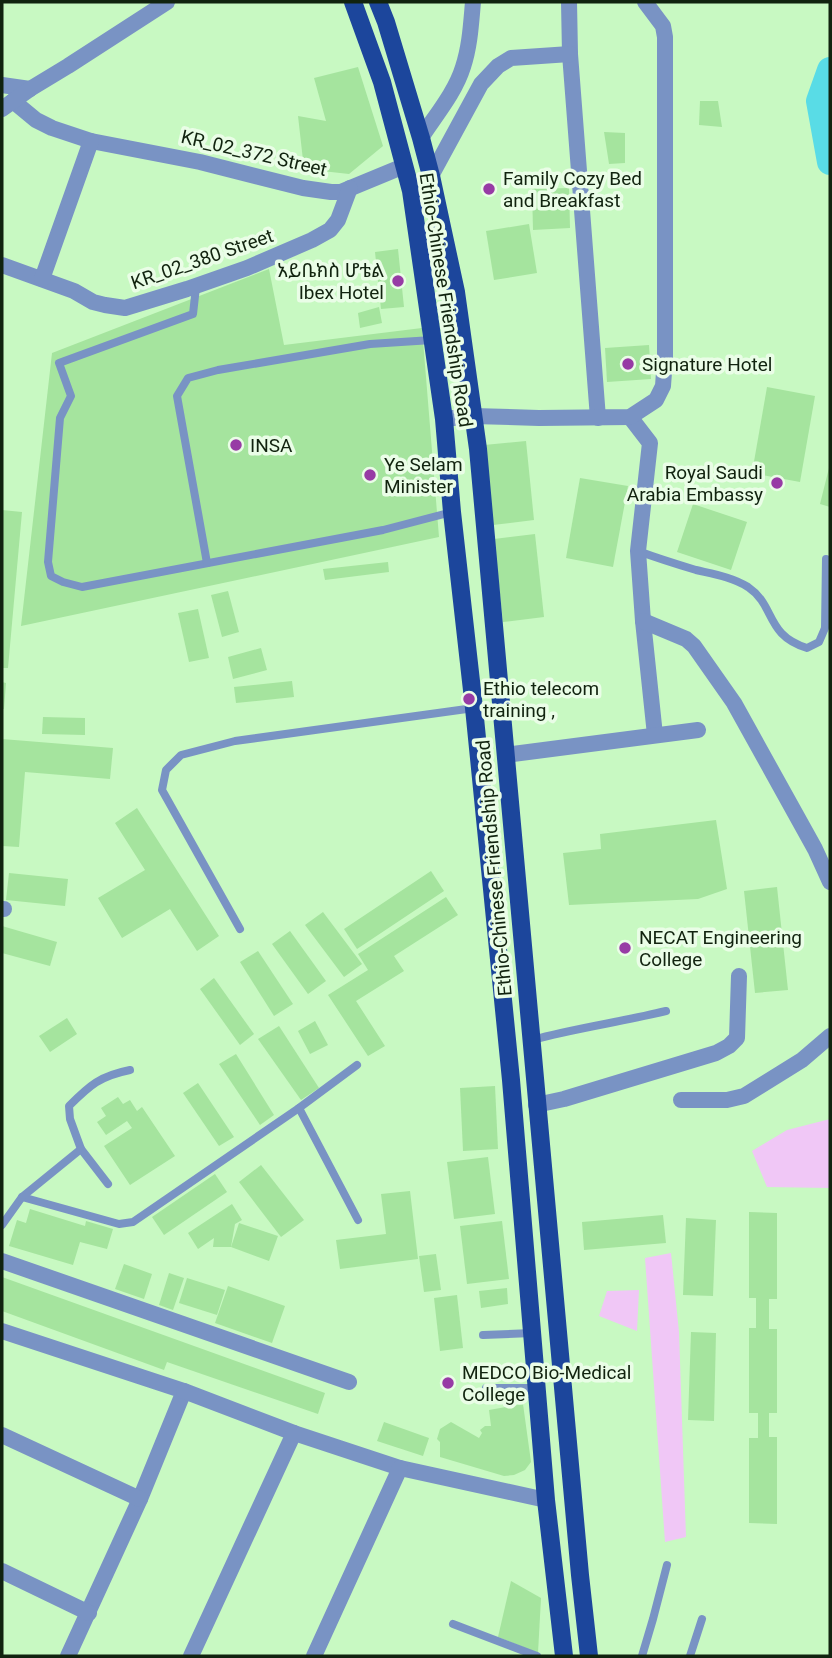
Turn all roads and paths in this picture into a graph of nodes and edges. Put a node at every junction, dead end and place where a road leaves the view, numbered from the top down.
1 (167, 2) edge
2 (353, 2) edge
3 (378, 2) edge
4 (473, 2) edge
5 (569, 2) edge
6 (645, 2) edge
7 (570, 54) junction
8 (2, 85) edge
9 (30, 89) junction
10 (7, 105) edge
11 (421, 138) junction
12 (91, 141) junction
13 (404, 166) junction
14 (430, 176) junction
15 (350, 188) junction
16 (2, 265) edge
17 (42, 279) junction
18 (196, 286) junction
19 (433, 340) junction
20 (473, 416) junction
21 (630, 417) junction
22 (598, 418) junction
23 (444, 419) junction
24 (452, 512) junction
25 (638, 551) junction
26 (827, 559) dead end
27 (207, 563) junction
28 (643, 621) junction
29 (474, 708) junction
30 (698, 730) dead end
31 (655, 734) junction
32 (506, 755) junction
33 (830, 882) edge
34 (240, 929) dead end
35 (739, 976) dead end
36 (666, 1011) dead end
37 (830, 1036) edge
38 (530, 1041) junction
39 (357, 1065) dead end
40 (130, 1070) dead end
41 (535, 1077) junction
42 (511, 1080) junction
43 (681, 1100) dead end
44 (536, 1105) junction
45 (299, 1108) junction
46 (81, 1149) junction
47 (108, 1184) dead end
48 (22, 1197) junction
49 (358, 1220) dead end
50 (2, 1226) edge
51 (2, 1261) edge
52 (2, 1331) edge
53 (532, 1333) junction
54 (483, 1335) dead end
55 (349, 1382) dead end
56 (486, 1388) dead end
57 (537, 1388) junction
58 (184, 1391) junction
59 (294, 1433) junction
60 (2, 1435) edge
61 (400, 1468) junction
62 (140, 1499) junction
63 (546, 1500) junction
64 (667, 1565) dead end
65 (2, 1571) edge
66 (89, 1613) junction
67 (702, 1619) dead end
68 (453, 1624) dead end
69 (68, 1656) edge
70 (191, 1656) edge
71 (314, 1656) edge
72 (537, 1656) edge
73 (564, 1656) edge
74 (589, 1656) edge
75 (642, 1656) edge
76 (690, 1656) edge

1 - 9 street
2 - 13 main road, Ethio-Chinese Friendship Road
3 - 11 main road, Ethio-Chinese Friendship Road
4 - 11 street
5 - 7 street
6 - 21 street
7 - 14 street
7 - 22 street
8 - 9 street
9 - 10 street
10 - 12 street, KR_02_372 Street
11 - 14 main road, Ethio-Chinese Friendship Road
12 - 15 street, KR_02_372 Street
12 - 17 street
13 - 15 street, KR_02_372 Street
13 - 19 main road, Ethio-Chinese Friendship Road
14 - 20 main road, Ethio-Chinese Friendship Road
15 - 18 street, KR_02_380 Street
16 - 17 street, KR_02_380 Street
17 - 18 street, KR_02_380 Street
18 - 27 lane
19 - 23 main road, Ethio-Chinese Friendship Road
19 - 27 lane
20 - 22 street
20 - 23 street
20 - 32 main road, Ethio-Chinese Friendship Road
21 - 22 street
21 - 25 street
23 - 24 main road, Ethio-Chinese Friendship Road
24 - 27 lane
24 - 29 main road, Ethio-Chinese Friendship Road
25 - 26 lane
25 - 28 street
28 - 31 street
28 - 33 street
29 - 34 lane
29 - 42 main road, Ethio-Chinese Friendship Road
30 - 31 street
31 - 32 street
32 - 38 main road, Ethio-Chinese Friendship Road
35 - 44 street
36 - 38 lane
37 - 43 street
38 - 41 main road, Ethio-Chinese Friendship Road
39 - 45 lane
40 - 46 lane
41 - 42 main road
41 - 44 main road, Ethio-Chinese Friendship Road
42 - 53 main road, Ethio-Chinese Friendship Road
44 - 74 main road, Ethio-Chinese Friendship Road
45 - 48 lane
45 - 49 lane
46 - 47 lane
46 - 48 lane
48 - 50 lane
51 - 55 street
52 - 58 street
53 - 54 lane
53 - 57 main road, Ethio-Chinese Friendship Road
56 - 57 lane
57 - 63 main road, Ethio-Chinese Friendship Road
58 - 59 street
58 - 62 street
59 - 61 street
59 - 70 street
60 - 62 street
61 - 63 street
61 - 71 street
62 - 66 street
63 - 73 main road, Ethio-Chinese Friendship Road
64 - 75 lane
65 - 66 street
66 - 69 street
67 - 76 lane
68 - 72 lane

